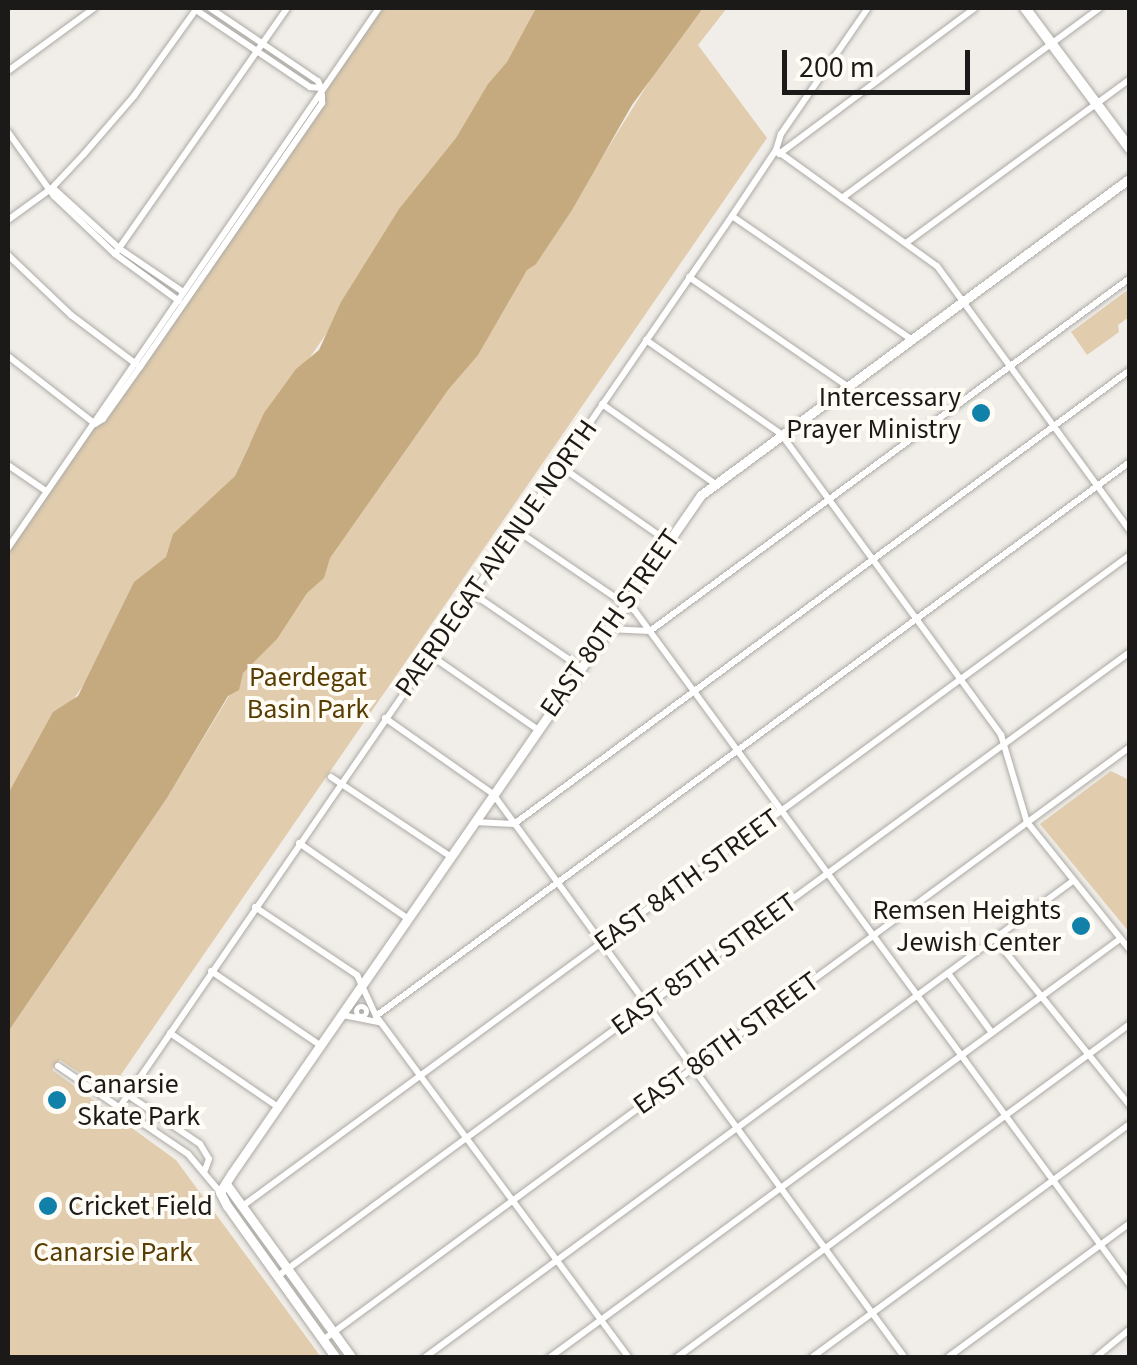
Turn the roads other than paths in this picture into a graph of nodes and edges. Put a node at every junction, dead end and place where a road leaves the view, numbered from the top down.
1 (94, 8) edge
2 (195, 8) edge
3 (210, 8) edge
4 (287, 8) edge
5 (379, 8) edge
6 (868, 8) edge
7 (975, 8) edge
8 (1025, 8) edge
9 (1100, 8) edge
10 (263, 42) junction
11 (1052, 43) junction
12 (257, 51) junction
13 (8, 72) edge
14 (1130, 78) edge
15 (322, 91) junction
16 (1096, 103) junction
17 (8, 132) edge
18 (1130, 149) edge
19 (777, 152) junction
20 (1130, 178) edge
21 (52, 188) junction
22 (842, 198) junction
23 (732, 216) junction
24 (8, 220) edge
25 (906, 242) junction
26 (118, 252) junction
27 (8, 255) edge
28 (690, 277) junction
29 (1130, 278) edge
30 (186, 294) junction
31 (181, 302) junction
32 (961, 302) junction
33 (911, 339) junction
34 (646, 340) junction
35 (8, 356) edge
36 (137, 365) junction
37 (1009, 366) junction
38 (1130, 370) edge
39 (847, 386) junction
40 (602, 404) junction
41 (95, 424) junction
42 (1053, 426) junction
43 (781, 434) junction
44 (1130, 462) edge
45 (8, 465) edge
46 (560, 466) junction
47 (714, 484) junction
48 (1097, 486) junction
49 (46, 491) junction
50 (829, 499) junction
51 (516, 530) junction
52 (1130, 531) edge
53 (667, 540) junction
54 (8, 548) edge
55 (1130, 555) edge
56 (873, 559) junction
57 (472, 593) junction
58 (624, 603) junction
59 (917, 619) junction
60 (607, 629) junction
61 (650, 631) junction
62 (1130, 652) edge
63 (430, 655) junction
64 (580, 667) junction
65 (961, 679) junction
66 (694, 690) junction
67 (385, 718) junction
68 (537, 729) junction
69 (1006, 742) junction
70 (1130, 747) edge
71 (738, 751) junction
72 (331, 777) dead end
73 (340, 783) junction
74 (493, 794) junction
75 (782, 810) junction
76 (473, 822) junction
77 (1028, 822) junction
78 (514, 824) junction
79 (299, 843) junction
80 (450, 856) junction
81 (827, 873) junction
82 (1073, 881) junction
83 (557, 883) junction
84 (255, 907) junction
85 (407, 918) junction
86 (874, 935) junction
87 (994, 938) junction
88 (1120, 938) junction
89 (601, 943) junction
90 (1130, 950) edge
91 (211, 971) junction
92 (948, 973) junction
93 (361, 986) junction
94 (917, 995) junction
95 (1040, 997) junction
96 (646, 1006) junction
97 (341, 1015) junction
98 (379, 1019) junction
99 (1130, 1024) edge
100 (170, 1033) junction
101 (992, 1033) junction
102 (320, 1045) junction
103 (1088, 1054) junction
104 (961, 1056) junction
105 (58, 1066) dead end
106 (692, 1068) junction
107 (420, 1076) junction
108 (128, 1095) junction
109 (278, 1106) junction
110 (1130, 1106) edge
111 (119, 1108) junction
112 (1005, 1116) junction
113 (1130, 1124) edge
114 (736, 1128) junction
115 (466, 1138) junction
116 (206, 1170) junction
117 (1052, 1180) junction
118 (223, 1188) junction
119 (781, 1188) junction
120 (512, 1200) junction
121 (244, 1205) junction
122 (1130, 1223) edge
123 (1100, 1245) junction
124 (825, 1248) junction
125 (556, 1260) junction
126 (289, 1269) junction
127 (278, 1276) junction
128 (1130, 1286) edge
129 (872, 1313) junction
130 (601, 1320) junction
131 (1130, 1328) edge
132 (333, 1332) junction
133 (323, 1340) junction
134 (336, 1358) edge
135 (352, 1358) edge
136 (424, 1358) edge
137 (549, 1358) edge
138 (629, 1358) edge
139 (676, 1358) edge
140 (812, 1358) edge
141 (905, 1358) edge
142 (947, 1358) edge
143 (1096, 1358) edge

1 - 13 street
2 - 12 street
2 - 21 street
3 - 10 street
4 - 10 street
5 - 15 street
6 - 19 street, PAERDEGAT AVENUE NORTH
7 - 19 street
8 - 11 main road
9 - 11 street
10 - 12 street
10 - 15 street
11 - 16 main road
11 - 22 street
12 - 15 street
12 - 26 street
14 - 16 street
15 - 30 street
16 - 18 main road
16 - 25 street
17 - 21 street
19 - 22 street
19 - 23 street, PAERDEGAT AVENUE NORTH
20 - 32 street, EAST 80TH STREET
21 - 24 street
21 - 26 street
22 - 25 street
23 - 28 street, PAERDEGAT AVENUE NORTH
23 - 33 street
25 - 32 street
26 - 30 street
26 - 31 street
27 - 36 street
28 - 34 street, PAERDEGAT AVENUE NORTH
28 - 39 street
29 - 37 street
30 - 31 street
31 - 36 street
32 - 33 street, EAST 80TH STREET
32 - 37 street
33 - 39 street, EAST 80TH STREET
34 - 40 street, PAERDEGAT AVENUE NORTH
34 - 43 street
35 - 41 street
36 - 41 street
37 - 42 street
37 - 50 street
38 - 42 street
39 - 43 street, EAST 80TH STREET
40 - 46 street, PAERDEGAT AVENUE NORTH
40 - 47 street
41 - 49 street
42 - 48 street
42 - 56 street
43 - 47 street, EAST 80TH STREET
43 - 50 street
44 - 48 street
45 - 49 street
46 - 51 street, PAERDEGAT AVENUE NORTH
46 - 53 street
47 - 53 street, EAST 80TH STREET
48 - 52 street
48 - 59 street
49 - 54 street
50 - 56 street
50 - 61 street
51 - 57 street, PAERDEGAT AVENUE NORTH
51 - 58 street
53 - 58 street, EAST 80TH STREET
55 - 65 street, EAST 84TH STREET
56 - 59 street
56 - 66 street
57 - 63 street, PAERDEGAT AVENUE NORTH
57 - 64 street
58 - 60 street, EAST 80TH STREET
58 - 61 street
59 - 65 street
59 - 71 street
60 - 61 street
60 - 64 street, EAST 80TH STREET
61 - 66 street
62 - 69 street, EAST 85TH STREET
63 - 67 street, PAERDEGAT AVENUE NORTH
63 - 68 street
64 - 68 street, EAST 80TH STREET
65 - 69 street
65 - 75 street, EAST 84TH STREET
66 - 71 street
66 - 78 street
67 - 73 street, PAERDEGAT AVENUE NORTH
67 - 74 street
68 - 74 street, EAST 80TH STREET
69 - 77 street
69 - 81 street, EAST 85TH STREET
70 - 77 street, EAST 86TH STREET
71 - 75 street
71 - 83 street
72 - 73 street
73 - 79 street, PAERDEGAT AVENUE NORTH
73 - 80 street
74 - 76 street, EAST 80TH STREET
74 - 78 street
75 - 81 street
75 - 89 street, EAST 84TH STREET
76 - 78 street
76 - 80 street, EAST 80TH STREET
77 - 82 street
77 - 86 street, EAST 86TH STREET
78 - 83 street
79 - 84 street, PAERDEGAT AVENUE NORTH
79 - 85 street
80 - 85 street, EAST 80TH STREET
81 - 86 street
81 - 96 street, EAST 85TH STREET
82 - 87 street
82 - 88 street
83 - 89 street
83 - 98 street
84 - 91 street, PAERDEGAT AVENUE NORTH
84 - 93 street
85 - 93 street, EAST 80TH STREET
86 - 94 street
86 - 106 street, EAST 86TH STREET
87 - 92 street
87 - 95 street
88 - 90 street
88 - 95 street
89 - 96 street
89 - 107 street, EAST 84TH STREET
91 - 100 street, PAERDEGAT AVENUE NORTH
91 - 102 street
92 - 94 street
92 - 101 street
93 - 97 street, EAST 80TH STREET
93 - 98 street
94 - 104 street
94 - 114 street
95 - 101 street
95 - 103 street
96 - 106 street
96 - 115 street, EAST 85TH STREET
97 - 98 street
97 - 102 street, EAST 80TH STREET
98 - 107 street
99 - 103 street
100 - 108 street, PAERDEGAT AVENUE NORTH
100 - 109 street
101 - 104 street
102 - 109 street, EAST 80TH STREET
103 - 110 street
103 - 112 street
104 - 112 street
104 - 119 street
105 - 111 street
106 - 114 street
106 - 120 street, EAST 86TH STREET
107 - 115 street
107 - 121 street, EAST 84TH STREET
108 - 111 street, PAERDEGAT AVENUE NORTH
108 - 116 street
109 - 118 street, EAST 80TH STREET
111 - 116 street
112 - 117 street
112 - 124 street
113 - 117 street
114 - 119 street
114 - 125 street
115 - 120 street
115 - 126 street, EAST 85TH STREET
116 - 118 street
117 - 123 street
117 - 129 street
118 - 121 street
118 - 127 street
119 - 124 street
119 - 130 street
120 - 125 street
120 - 132 street, EAST 86TH STREET
121 - 126 street
122 - 123 street
123 - 128 street
123 - 142 street
124 - 129 street
124 - 139 street
125 - 130 street
125 - 136 street
126 - 127 street, EAST 85TH STREET
126 - 132 street
127 - 133 street
129 - 140 street
129 - 141 street
130 - 137 street
130 - 138 street
131 - 143 street
132 - 133 street, EAST 86TH STREET
132 - 135 street
133 - 134 street

